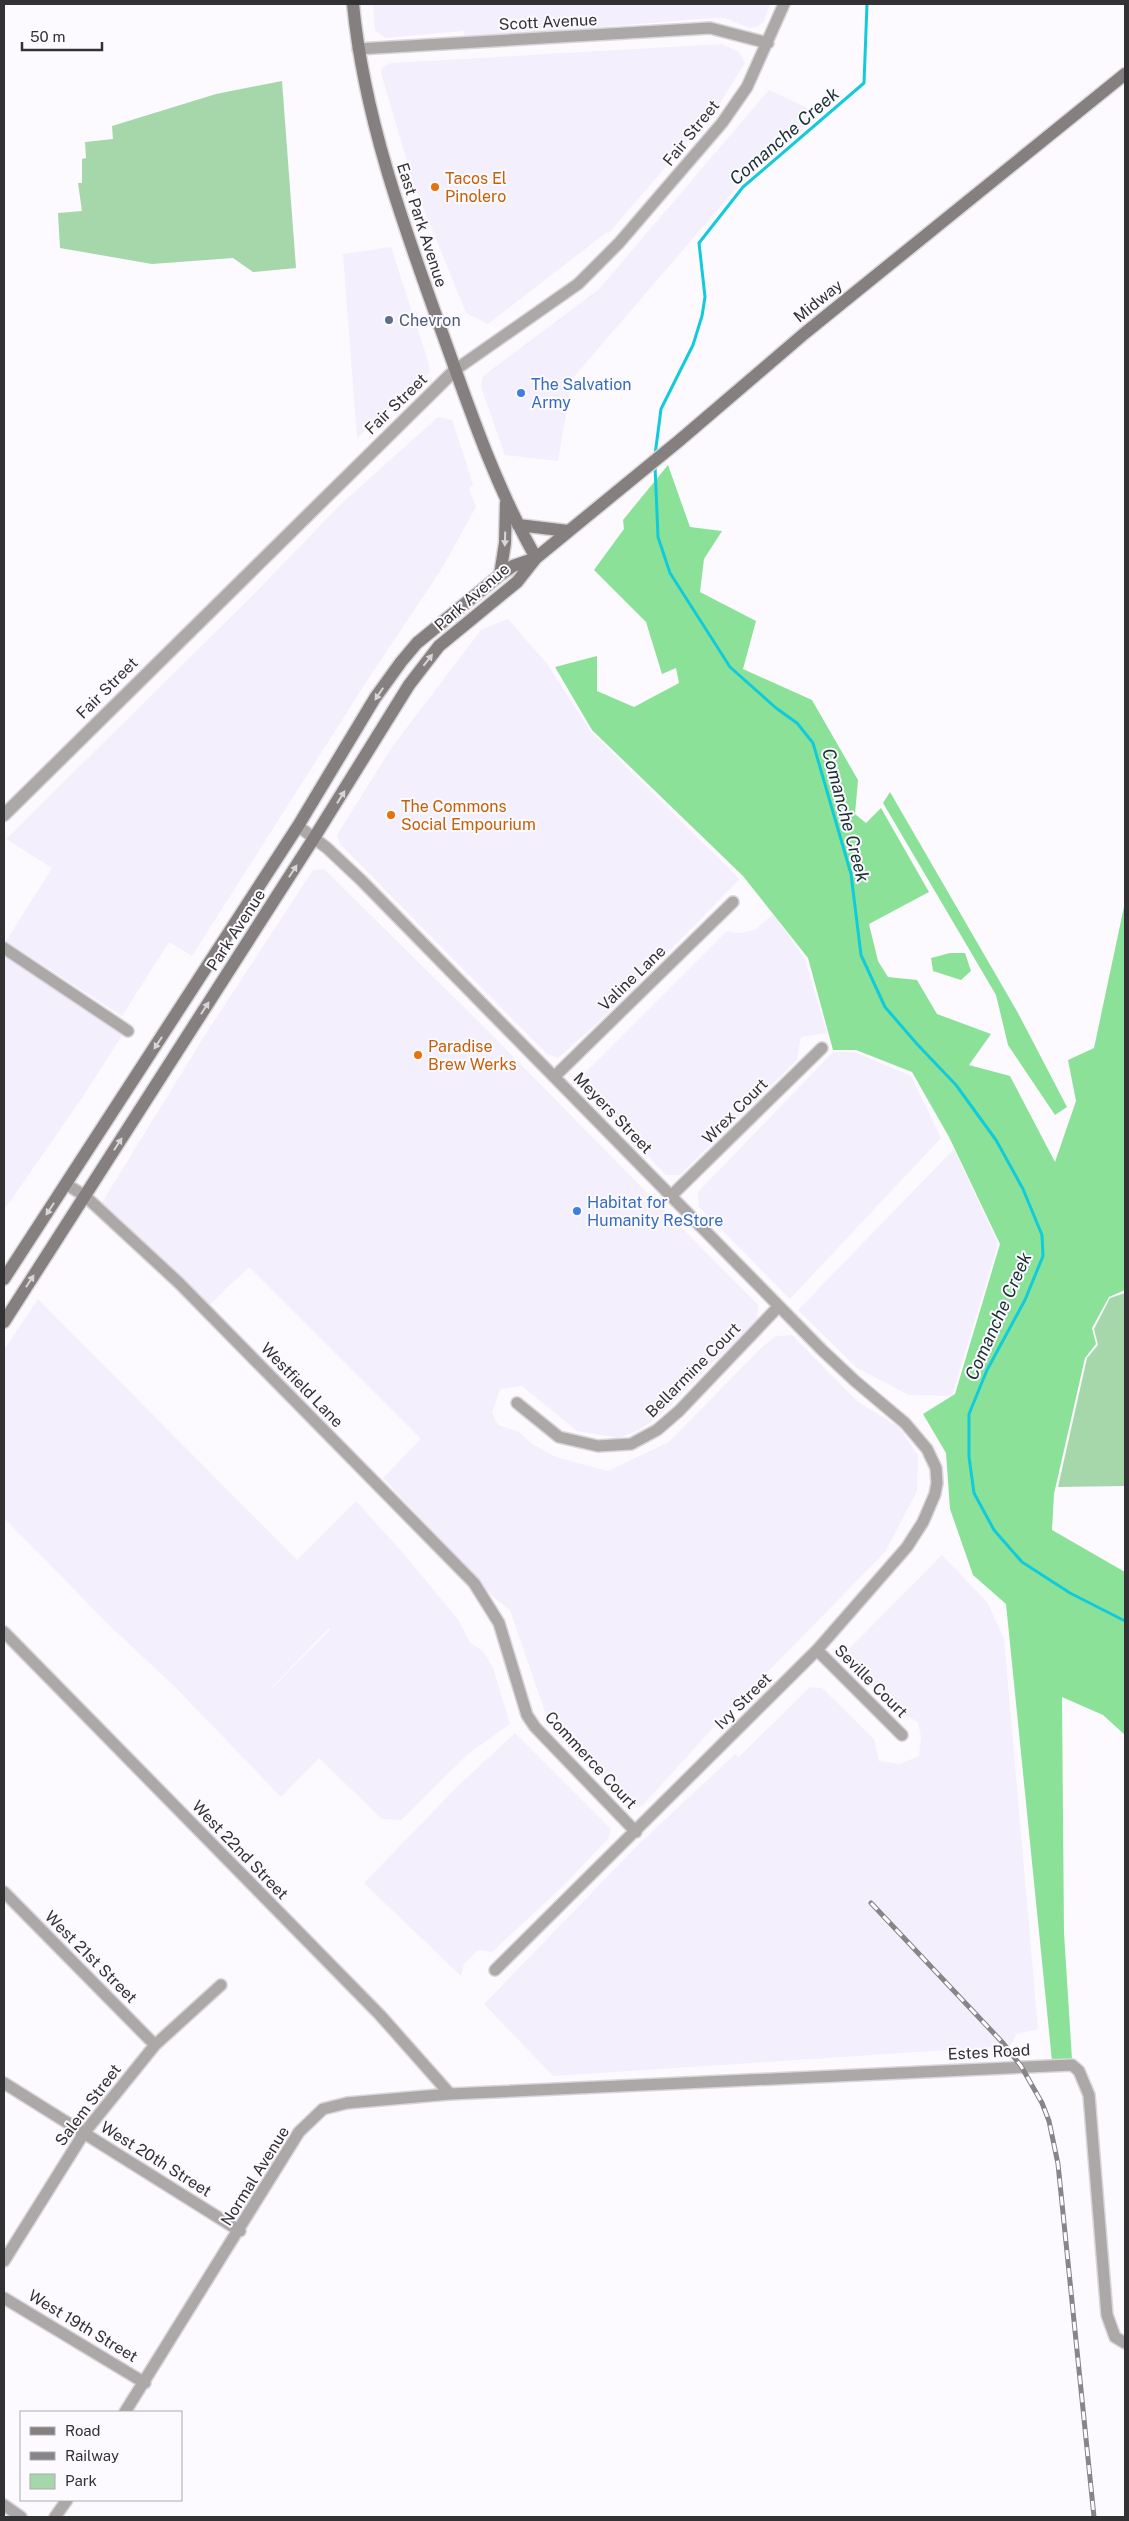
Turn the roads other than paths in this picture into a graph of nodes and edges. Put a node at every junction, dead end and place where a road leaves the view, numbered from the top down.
1 (353, 4) edge
2 (784, 4) edge
3 (768, 43) junction
4 (358, 49) junction
5 (1125, 74) edge
6 (455, 370) junction
7 (506, 503) junction
8 (518, 525) junction
9 (568, 531) junction
10 (536, 558) junction
11 (500, 575) junction
12 (4, 815) edge
13 (298, 826) junction
14 (314, 838) junction
15 (732, 902) dead end
16 (4, 948) edge
17 (128, 1031) dead end
18 (822, 1048) dead end
19 (554, 1076) junction
20 (66, 1184) junction
21 (85, 1196) junction
22 (671, 1196) junction
23 (4, 1279) edge
24 (779, 1306) junction
25 (4, 1322) edge
26 (517, 1403) dead end
27 (905, 1422) joint
28 (499, 1623) joint
29 (4, 1632) edge
30 (817, 1650) junction
31 (902, 1735) dead end
32 (636, 1832) junction
33 (4, 1892) edge
34 (495, 1970) dead end
35 (220, 1985) dead end
36 (155, 2045) junction
37 (4, 2083) edge
38 (617, 2086) joint
39 (450, 2094) junction
40 (84, 2133) junction
41 (240, 2231) junction
42 (4, 2261) edge
43 (4, 2298) edge
44 (1125, 2343) edge
45 (145, 2383) junction
46 (127, 2411) edge
47 (66, 2501) edge
48 (4, 2505) edge
49 (21, 2517) edge
50 (55, 2517) edge

1 - 4 main road, East Park Avenue
2 - 3 street, Fair Street
3 - 4 street, Scott Avenue
3 - 6 street, Fair Street
4 - 6 main road, East Park Avenue
5 - 9 main road, Midway
6 - 7 main road, East Park Avenue
6 - 12 street, Fair Street
7 - 8 main road, East Park Avenue
7 -> 11 main road
8 - 9 main road
8 - 10 main road, East Park Avenue
9 - 10 main road, Midway
10 - 11 main road, Park Avenue
14 -> 10 main road, Park Avenue
11 -> 13 main road, Park Avenue
13 - 14 street, Meyers Street
13 -> 20 main road, Park Avenue
14 - 19 street, Meyers Street
21 -> 14 main road, Park Avenue
15 - 19 street, Valine Lane
16 - 17 street
18 - 22 street, Wrex Court
19 - 22 street, Meyers Street
20 - 21 street, Westfield Lane
20 -> 23 main road, Park Avenue
25 -> 21 main road, Park Avenue
21 - 28 street, Westfield Lane
22 - 24 street, Meyers Street
24 - 26 street, Bellarmine Court
24 - 27 street, Meyers Street
27 - 30 street, Ivy Street
28 - 32 street, Commerce Court
29 - 39 street, West 22nd Street
30 - 31 street, Seville Court
30 - 32 street, Ivy Street
32 - 34 street, Ivy Street
33 - 36 street, West 21st Street
35 - 36 street, Salem Street
36 - 40 street, Salem Street
37 - 40 street, West 20th Street
38 - 39 street, Normal Avenue
38 - 44 street, Estes Road
39 - 41 street, Normal Avenue
40 - 41 street, West 20th Street
40 - 42 street, Salem Street
41 - 45 street, Normal Avenue
43 - 45 street, West 19th Street
45 - 46 street, Normal Avenue
47 - 50 street
48 - 49 street

